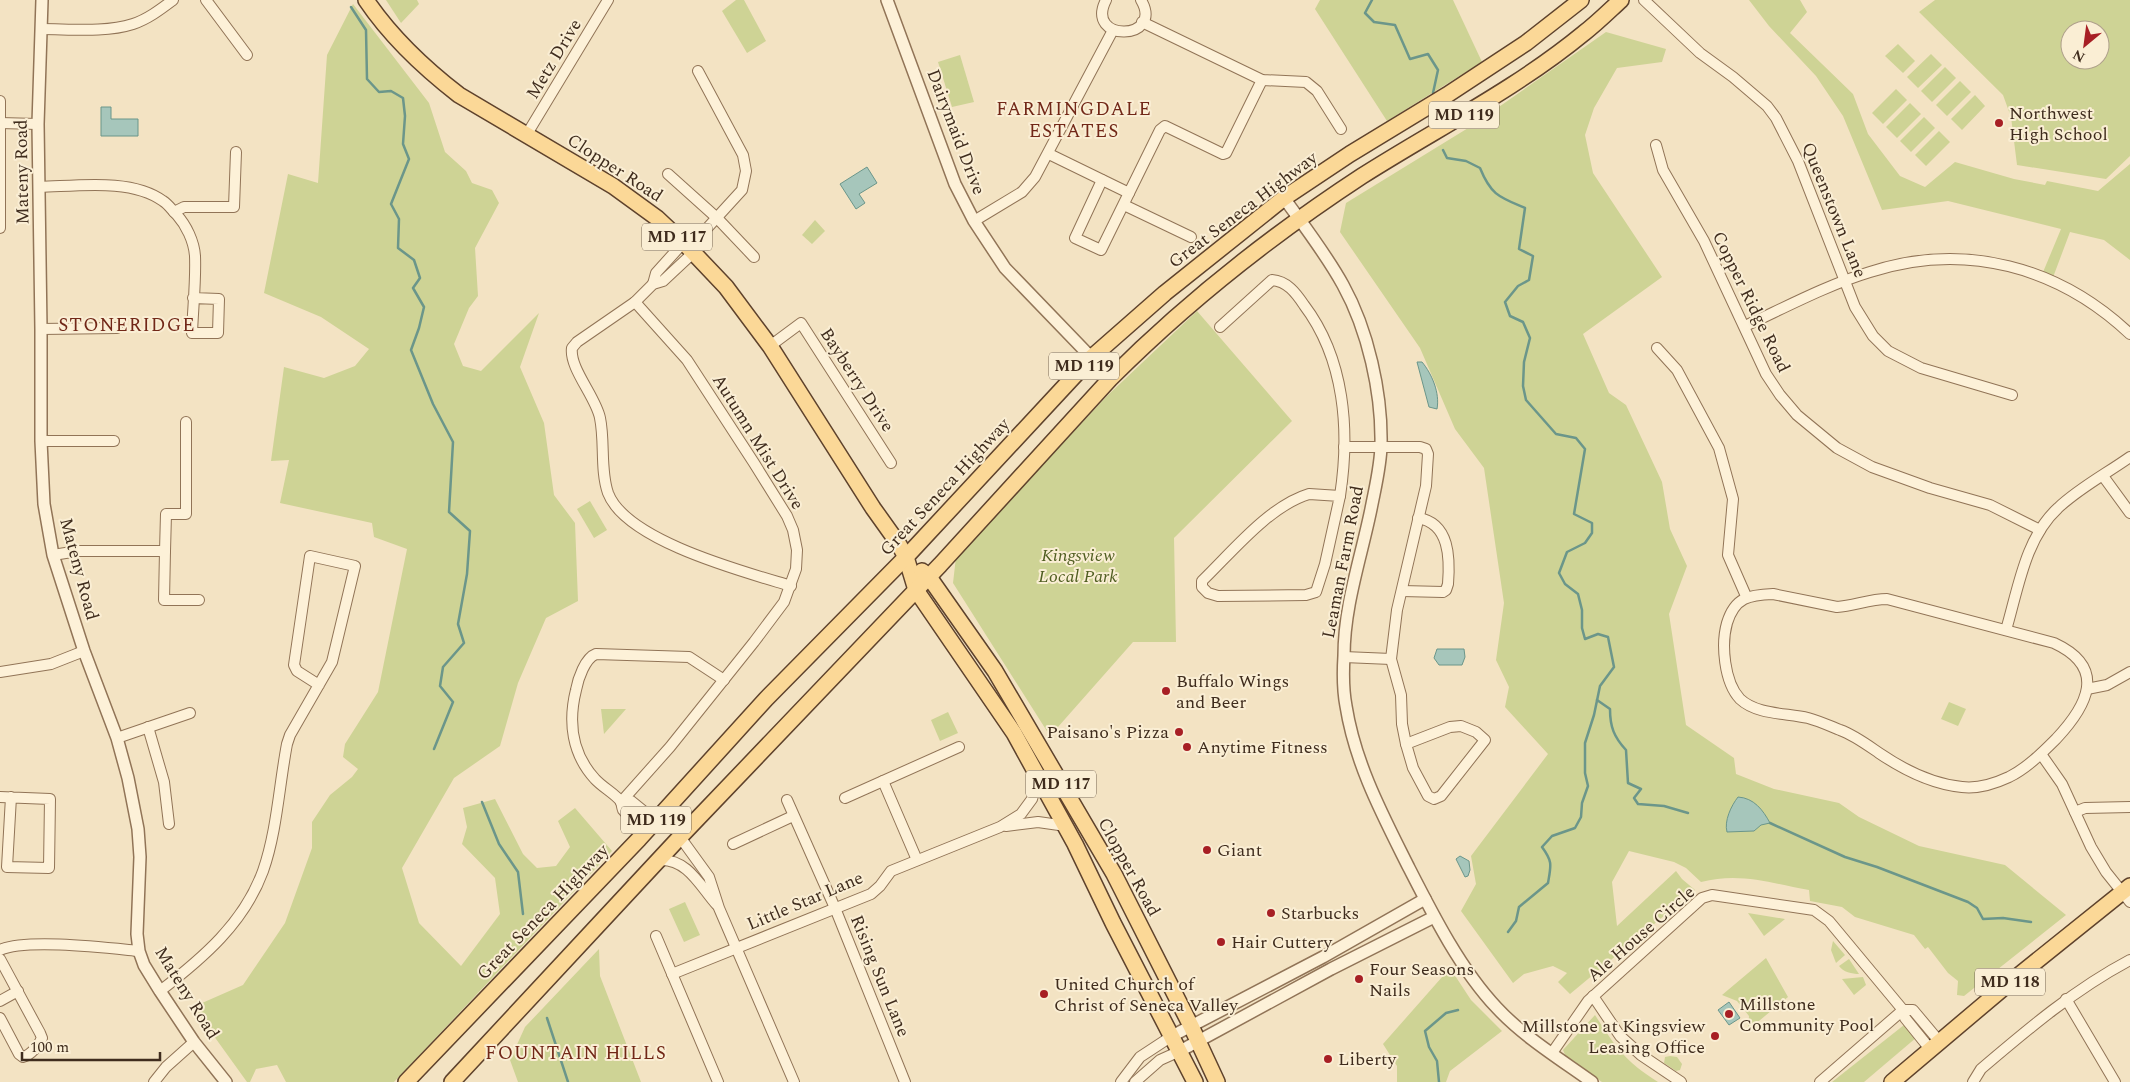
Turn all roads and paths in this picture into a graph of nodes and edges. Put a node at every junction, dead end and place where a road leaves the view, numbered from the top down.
1 (42, 0) edge
2 (173, 0) edge
3 (206, 0) edge
4 (366, 0) edge
5 (608, 0) edge
6 (886, 0) edge
7 (1141, 0) edge
8 (1581, 0) edge
9 (1621, 0) edge
10 (1644, 0) edge
11 (1104, 1) edge
12 (1142, 22) junction
13 (41, 29) junction
14 (1113, 30) junction
15 (247, 55) dead end
16 (698, 71) dead end
17 (1262, 80) junction
18 (0, 101) edge
19 (0, 123) edge
20 (38, 124) junction
21 (1341, 129) dead end
22 (527, 134) junction
23 (1656, 145) dead end
24 (236, 152) dead end
25 (1049, 154) junction
26 (668, 174) dead end
27 (1102, 180) junction
28 (40, 187) junction
29 (1129, 193) junction
30 (1284, 198) junction
31 (1124, 205) junction
32 (0, 208) edge
33 (174, 212) junction
34 (717, 218) junction
35 (1300, 220) junction
36 (974, 221) junction
37 (0, 228) edge
38 (1191, 237) dead end
39 (689, 248) junction
40 (754, 258) dead end
41 (1845, 281) junction
42 (193, 298) dead end
43 (635, 302) junction
44 (1744, 326) junction
45 (1220, 327) dead end
46 (117, 328) dead end
47 (42, 329) junction
48 (2130, 334) edge
49 (770, 346) junction
50 (1658, 348) dead end
51 (1091, 358) junction
52 (1110, 380) junction
53 (2012, 395) dead end
54 (186, 422) dead end
55 (41, 441) junction
56 (114, 441) dead end
57 (1344, 447) junction
58 (1381, 447) junction
59 (2130, 457) edge
60 (891, 464) dead end
61 (2103, 476) junction
62 (1340, 496) junction
63 (2130, 513) edge
64 (1418, 518) junction
65 (2040, 530) junction
66 (165, 550) junction
67 (54, 555) junction
68 (906, 557) junction
69 (929, 577) junction
70 (791, 586) junction
71 (916, 590) junction
72 (1402, 591) junction
73 (1746, 596) junction
74 (199, 600) dead end
75 (2006, 630) junction
76 (84, 651) junction
77 (1344, 657) junction
78 (1391, 659) junction
79 (0, 672) edge
80 (2130, 672) edge
81 (724, 680) junction
82 (319, 685) junction
83 (2087, 689) junction
84 (190, 713) dead end
85 (148, 727) junction
86 (117, 738) junction
87 (1406, 744) junction
88 (959, 747) dead end
89 (2041, 754) junction
90 (1038, 779) junction
91 (883, 780) junction
92 (0, 797) edge
93 (11, 797) junction
94 (845, 798) dead end
95 (787, 800) dead end
96 (621, 802) junction
97 (2130, 808) edge
98 (2075, 812) junction
99 (793, 816) junction
100 (658, 817) junction
101 (169, 824) dead end
102 (1066, 826) junction
103 (1000, 827) junction
104 (680, 837) junction
105 (639, 839) junction
106 (733, 844) dead end
107 (660, 860) junction
108 (917, 860) junction
109 (2128, 894) edge
110 (1425, 899) junction
111 (719, 908) junction
112 (835, 908) junction
113 (1434, 917) junction
114 (656, 936) dead end
115 (736, 947) junction
116 (0, 950) edge
117 (139, 951) junction
118 (0, 958) edge
119 (2130, 960) edge
120 (672, 974) junction
121 (18, 991) junction
122 (160, 991) junction
123 (1593, 996) junction
124 (2066, 999) junction
125 (0, 1001) edge
126 (1904, 1010) junction
127 (0, 1018) edge
128 (1191, 1026) junction
129 (1172, 1036) junction
130 (194, 1042) junction
131 (1198, 1042) junction
132 (1934, 1045) junction
133 (1180, 1052) junction
134 (1552, 1053) junction
135 (1129, 1070) junction
136 (1141, 1080) edge
137 (154, 1082) edge
138 (226, 1082) edge
139 (406, 1082) edge
140 (452, 1082) edge
141 (718, 1082) edge
142 (794, 1082) edge
143 (905, 1082) edge
144 (1121, 1082) edge
145 (1195, 1082) edge
146 (1217, 1082) edge
147 (1592, 1082) edge
148 (1681, 1082) edge
149 (1820, 1082) edge
150 (1892, 1082) edge
151 (1973, 1082) edge
152 (2115, 1082) edge

1 - 13 street, Mateny Road
2 - 13 street
3 - 15 street
4 - 22 main road, Clopper Road / MD 117
5 - 22 street, Metz Drive
6 - 36 street, Dairymaid Drive
7 - 12 street
8 - 30 main road, Great Seneca Highway / MD 119
9 - 35 main road, MD 119
10 - 41 street, Queenstown Lane
11 - 14 street
12 - 14 street
12 - 17 street
13 - 20 street, Mateny Road
14 - 25 street
16 - 34 street
17 - 21 street
17 - 29 street
18 - 19 street
19 - 20 street
19 - 32 street
20 - 28 street, Mateny Road
22 - 39 main road, Clopper Road / MD 117
23 - 44 street, Copper Ridge Road
24 - 33 street
25 - 27 street
25 - 36 street
26 - 34 street
27 - 29 street
27 - 31 street
28 - 33 street
28 - 47 street, Mateny Road
29 - 31 street
30 - 35 street, Leaman Farm Road
30 - 51 main road, Great Seneca Highway / MD 119
31 - 38 street
32 - 37 street
33 - 42 street
34 - 39 street
34 - 40 street
35 - 52 main road, MD 119
35 - 58 street, Leaman Farm Road
36 - 51 street, Dairymaid Drive
39 - 43 street
39 - 49 main road, Clopper Road / MD 117
41 - 44 street
41 - 48 street
41 - 53 street, Queenstown Lane
43 - 70 street, Autumn Mist Drive
43 - 70 street
44 - 65 street, Copper Ridge Road
45 - 57 street
46 - 47 street
47 - 55 street, Mateny Road
49 - 60 street, Bayberry Drive
49 - 68 main road, Clopper Road / MD 117
50 - 73 street
51 - 52 street, Dairymaid Drive
51 - 68 main road, Great Seneca Highway / MD 119
52 - 69 main road, MD 119
54 - 66 street
55 - 56 street
55 - 67 street, Mateny Road
57 - 58 street
57 - 62 street
58 - 64 street
58 - 77 street, Leaman Farm Road
59 - 61 street
61 - 63 street
61 - 65 street
62 - 62 street
64 - 72 street
64 - 72 street
65 - 75 street
66 - 67 street
66 - 74 street
67 - 76 street, Mateny Road
68 - 69 main road, Clopper Road / MD 117
68 - 71 main road, Clopper Road / MD 117
68 - 100 main road, Great Seneca Highway / MD 119
69 - 71 main road, MD 119
69 - 128 main road, Clopper Road / MD 117
70 - 81 street, Autumn Mist Drive
71 - 90 main road, Clopper Road / MD 117
71 - 104 main road, MD 119
72 - 78 street
73 - 75 street
73 - 89 street
75 - 83 street
76 - 79 street
76 - 86 street, Mateny Road
77 - 78 street
77 - 110 street, Leaman Farm Road
78 - 87 street
80 - 83 street
81 - 96 street, Autumn Mist Drive
81 - 96 street
82 - 82 street
82 - 122 street
83 - 89 street
84 - 85 street
85 - 86 street
85 - 101 street
86 - 117 street, Mateny Road
87 - 87 street
88 - 91 street
89 - 98 street
90 - 102 main road, Clopper Road / MD 117
90 - 103 street, Little Star Lane
91 - 94 street
91 - 108 street
92 - 93 street
93 - 93 street
95 - 99 street, Rising Sun Lane
96 - 100 street
96 - 105 street
97 - 98 street
98 - 109 street
99 - 106 street
99 - 112 street, Rising Sun Lane
100 - 105 main road, Great Seneca Highway / MD 119
102 - 103 street, Little Star Lane
102 - 129 main road, Clopper Road / MD 117
103 - 108 street, Little Star Lane
104 - 107 main road, MD 119
104 - 111 street
105 - 139 main road, Great Seneca Highway / MD 119
107 - 111 street
107 - 140 main road, MD 119
108 - 112 street, Little Star Lane
109 - 132 main road, MD 118
110 - 113 street, Leaman Farm Road
110 - 128 street
111 - 115 street
112 - 115 street, Little Star Lane
112 - 143 street, Rising Sun Lane
113 - 131 street
113 - 134 street, Leaman Farm Road
114 - 120 street
115 - 120 street, Little Star Lane
115 - 142 street
116 - 117 street
117 - 122 street, Mateny Road
118 - 121 street
119 - 124 street
120 - 141 street
121 - 125 street
121 - 127 street
122 - 130 street, Mateny Road
123 - 126 street, Ale House Circle
123 - 134 street, Ale House Circle
123 - 148 street, Ale House Circle
124 - 151 street
124 - 152 street
126 - 132 street, Ale House Circle
126 - 149 street
128 - 129 street
128 - 131 main road, Clopper Road / MD 117
129 - 133 main road, Clopper Road / MD 117
129 - 135 street
130 - 137 street
130 - 138 street, Mateny Road
131 - 133 street
131 - 146 main road, Clopper Road / MD 117
132 - 150 main road, MD 118
133 - 136 street
133 - 145 main road, Clopper Road / MD 117
134 - 147 street, Leaman Farm Road
135 - 136 street
135 - 144 street

